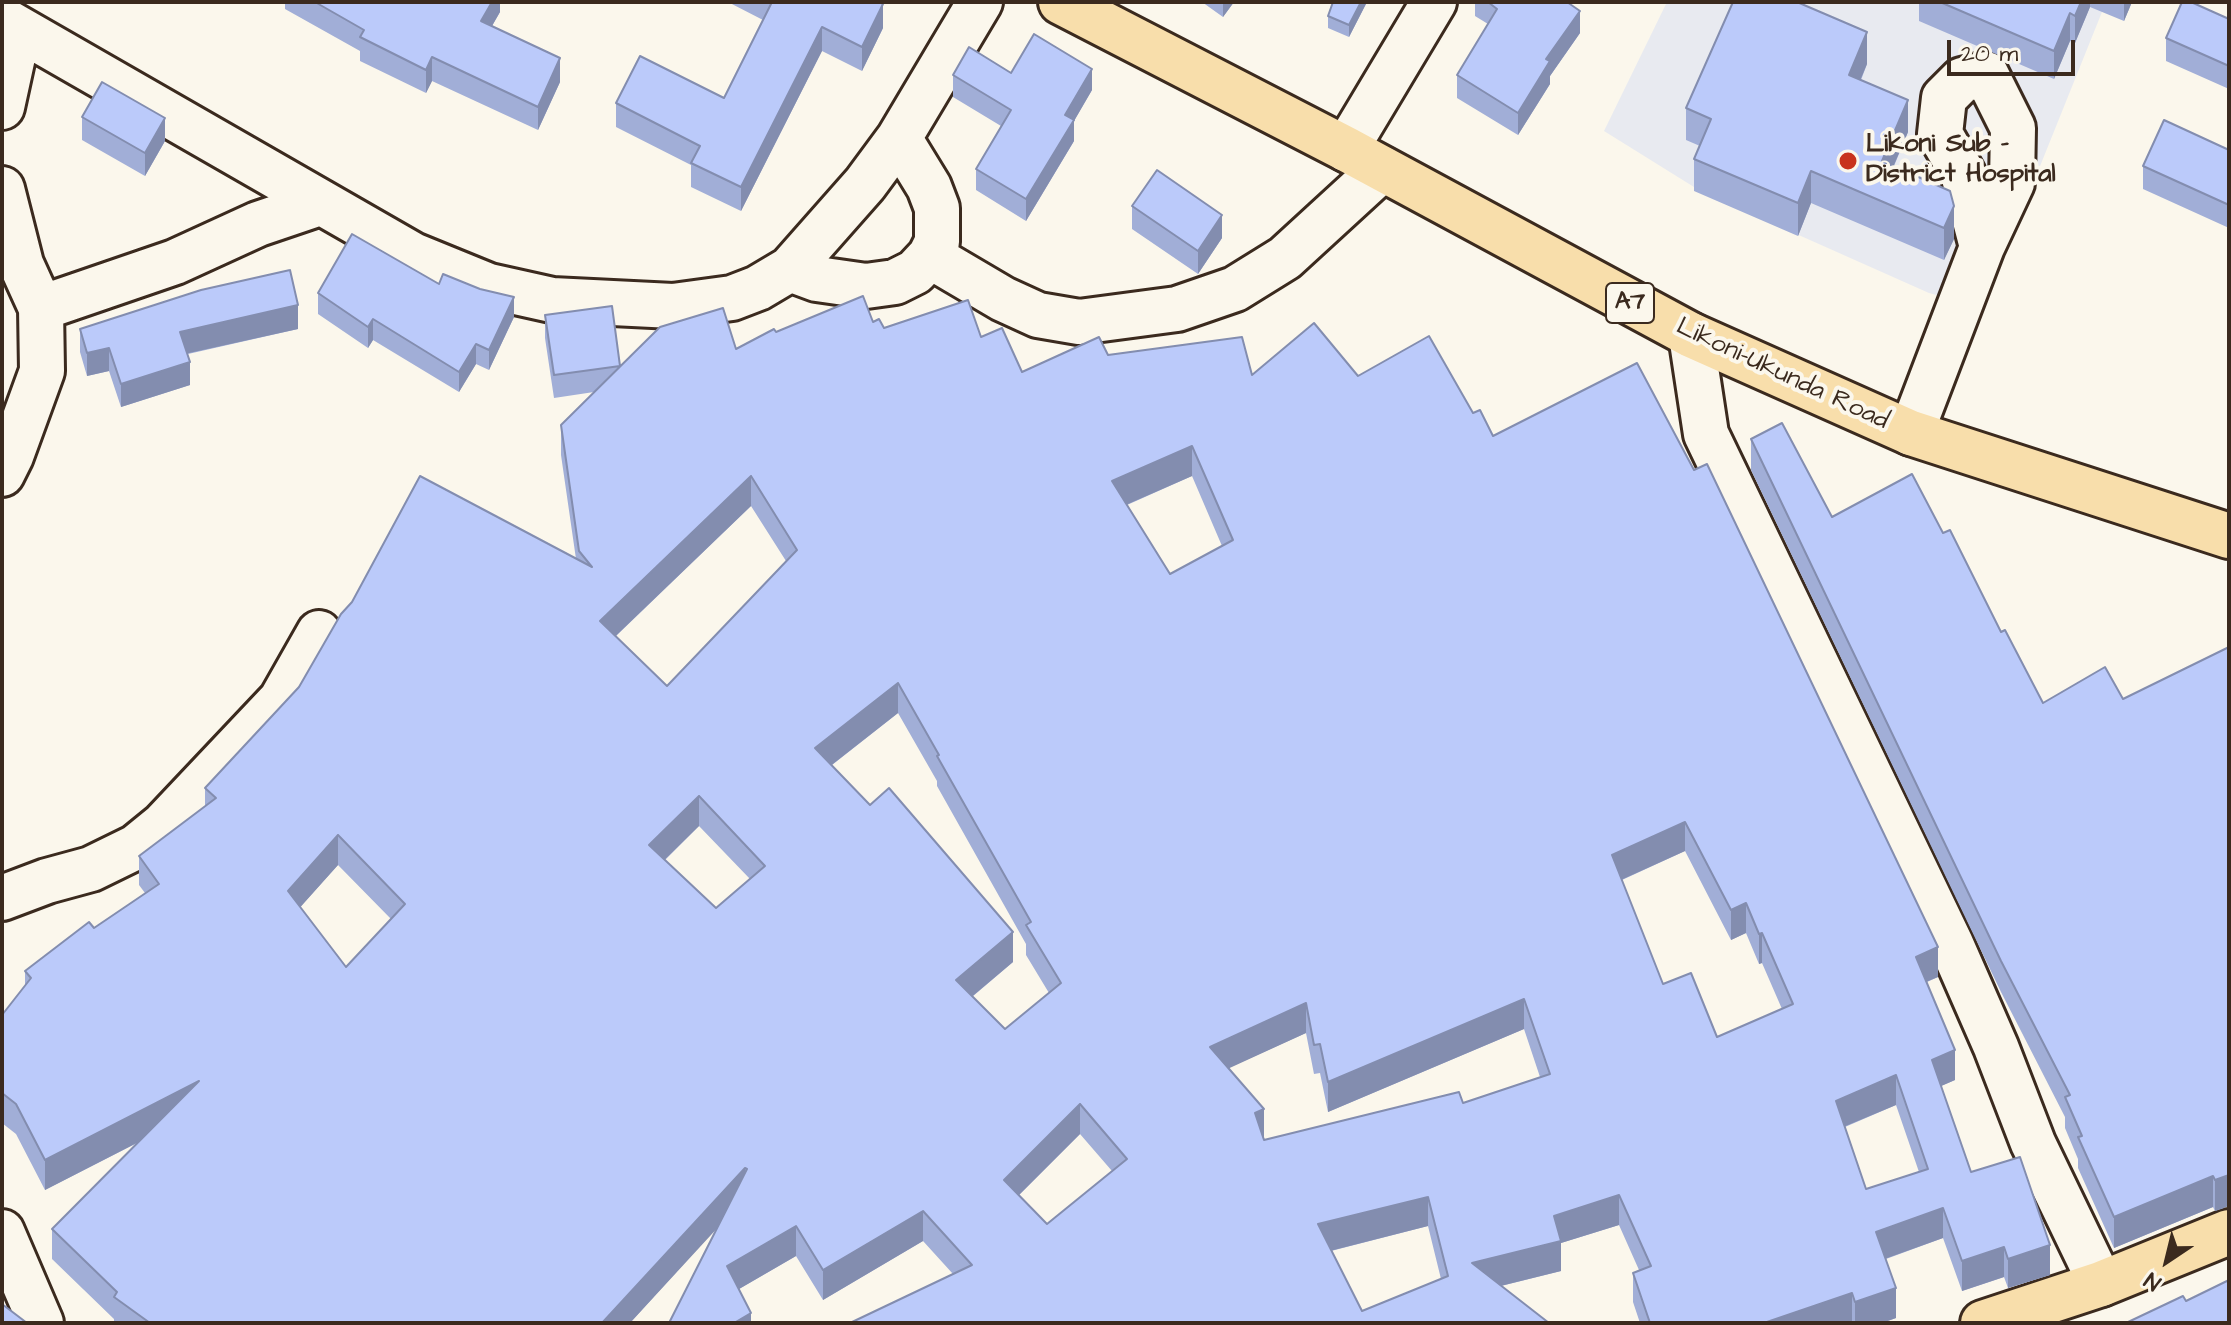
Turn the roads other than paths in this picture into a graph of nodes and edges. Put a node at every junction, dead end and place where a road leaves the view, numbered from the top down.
1 (980, 2) edge
2 (1061, 2) edge
3 (1434, 2) edge
4 (10, 24) edge
5 (2, 107) edge
6 (899, 138) junction
7 (1364, 159) junction
8 (2, 189) edge
9 (320, 203) junction
10 (1982, 247) dead end
11 (930, 256) junction
12 (790, 269) junction
13 (41, 308) junction
14 (1691, 335) junction
15 (1911, 433) junction
16 (2, 474) edge
17 (2229, 536) edge
18 (319, 633) dead end
19 (2, 898) edge
20 (2, 1232) edge
21 (2229, 1232) edge
22 (2101, 1284) junction
23 (41, 1323) edge
24 (1983, 1323) edge

1 - 6 street
2 - 7 highway, Likoni-Ukunda Road / A7
3 - 7 street
4 - 5 street
4 - 9 street
6 - 11 street
6 - 12 street
7 - 11 street
7 - 14 highway, Likoni-Ukunda Road / A7
8 - 13 street
9 - 12 street
9 - 13 street
10 - 15 street
11 - 12 street
13 - 16 street
14 - 15 highway, Likoni-Ukunda Road / A7
14 - 22 street
15 - 17 highway, Likoni-Ukunda Road / A7
18 - 19 street
20 - 23 street
21 - 22 highway
22 - 24 highway

